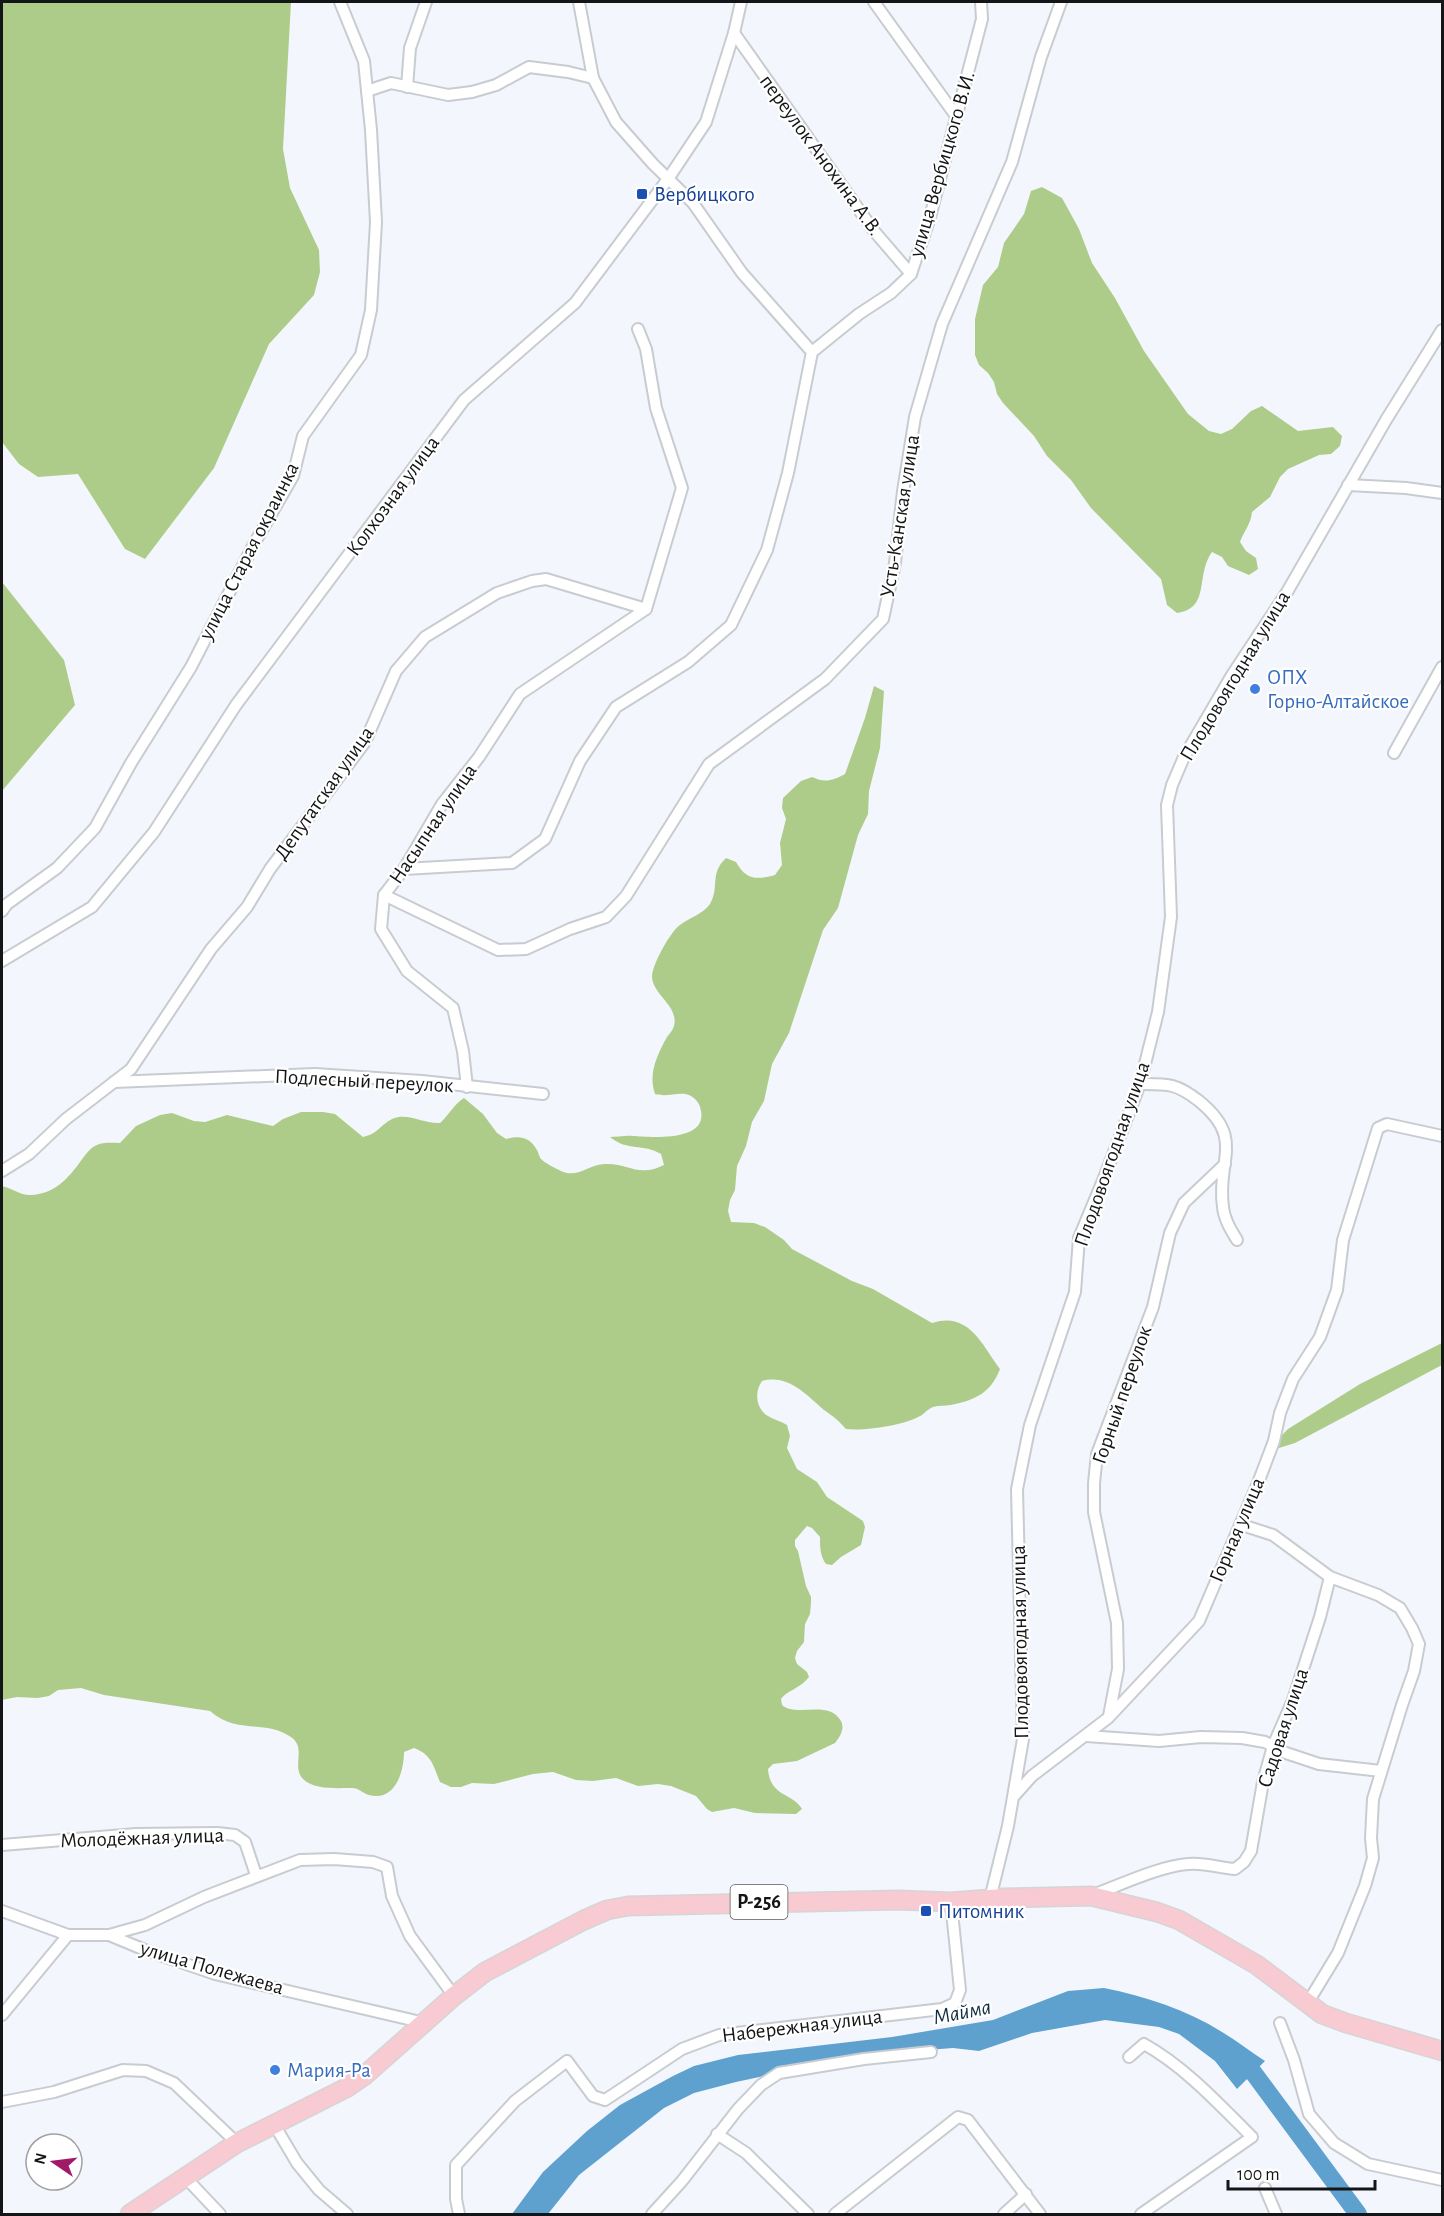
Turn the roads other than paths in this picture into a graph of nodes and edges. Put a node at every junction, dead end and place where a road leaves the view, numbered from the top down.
1 (340, 2) edge
2 (426, 2) edge
3 (589, 2) edge
4 (741, 2) edge
5 (874, 2) edge
6 (981, 2) edge
7 (1061, 2) edge
8 (579, 6) edge
9 (734, 33) junction
10 (593, 78) junction
11 (407, 87) junction
12 (367, 92) junction
13 (956, 116) junction
14 (668, 179) junction
15 (911, 274) junction
16 (638, 329) dead end
17 (1443, 330) edge
18 (812, 352) junction
19 (1348, 485) junction
20 (1443, 493) edge
21 (646, 609) junction
22 (1443, 667) edge
23 (1394, 753) dead end
24 (404, 869) junction
25 (384, 895) junction
26 (2, 911) edge
27 (2, 962) edge
28 (114, 1082) junction
29 (1140, 1084) junction
30 (467, 1087) junction
31 (543, 1094) dead end
32 (1443, 1136) edge
33 (1225, 1164) junction
34 (2, 1171) edge
35 (1237, 1240) dead end
36 (1242, 1525) junction
37 (1330, 1577) junction
38 (1108, 1718) junction
39 (1086, 1736) junction
40 (1273, 1746) junction
41 (1381, 1771) junction
42 (1015, 1795) junction
43 (2, 1845) edge
44 (256, 1875) junction
45 (1091, 1896) junction
46 (990, 1899) junction
47 (951, 1902) junction
48 (2, 1911) edge
49 (145, 1925) junction
50 (68, 1935) junction
51 (109, 1935) junction
52 (145, 1950) junction
53 (454, 1996) junction
54 (1307, 2004) junction
55 (2, 2015) edge
56 (1280, 2022) dead end
57 (425, 2023) junction
58 (1443, 2050) edge
59 (931, 2052) dead end
60 (1129, 2057) dead end
61 (2, 2102) edge
62 (275, 2126) junction
63 (717, 2134) junction
64 (237, 2143) junction
65 (185, 2177) junction
66 (1443, 2180) edge
67 (1265, 2188) dead end
68 (1026, 2194) junction
69 (130, 2214) edge
70 (220, 2214) edge
71 (347, 2214) edge
72 (459, 2214) edge
73 (652, 2214) edge
74 (808, 2214) edge
75 (835, 2214) edge
76 (1004, 2214) edge
77 (1040, 2214) edge
78 (1141, 2214) edge
79 (1276, 2214) edge

1 - 12 street, улица Старая окраинка
2 - 11 street
3 - 8 street
4 - 9 street, Колхозная улица
5 - 13 street
6 - 13 street, улица Вербицкого В.И.
7 - 25 street, Усть-Канская улица
8 - 10 street
9 - 14 street, Колхозная улица
9 - 15 street, переулок Анохина А.В.
10 - 11 street
10 - 14 street
11 - 12 street
12 - 26 street, улица Старая окраинка
13 - 15 street, улица Вербицкого В.И.
14 - 18 street
14 - 27 street, Колхозная улица
15 - 18 street, улица Вербицкого В.И.
16 - 21 street
17 - 19 street, Плодовоягодная улица
18 - 24 street
19 - 20 street
19 - 29 street, Плодовоягодная улица
21 - 24 street, Насыпная улица
21 - 28 street, Депутатская улица
22 - 23 street
24 - 25 street, Насыпная улица
25 - 30 street, Насыпная улица
28 - 30 street, Подлесный переулок
28 - 34 street, Депутатская улица
29 - 33 street
29 - 42 street, Плодовоягодная улица
30 - 31 street, Подлесный переулок
32 - 36 street, Горная улица
33 - 35 street
33 - 38 street, Горный переулок
36 - 37 street
36 - 38 street, Горная улица
37 - 40 street, Садовая улица
37 - 41 street
38 - 39 street, Горная улица
39 - 40 street
39 - 42 street, Горная улица
40 - 41 street
40 - 45 street, Садовая улица
41 - 54 street
42 - 46 street, Плодовоягодная улица
43 - 44 street, Молодёжная улица
44 - 49 street
44 - 53 street
45 - 46 main road, Р-256
45 - 54 main road, Р-256
46 - 47 main road, Р-256
47 - 53 main road, Р-256
47 - 72 street, Набережная улица
48 - 50 street, улица Полежаева
49 - 51 street
49 - 52 street
50 - 51 street, улица Полежаева
50 - 55 street
51 - 52 street, улица Полежаева
52 - 57 street, улица Полежаева
53 - 57 main road, Р-256
54 - 58 main road, Р-256
56 - 66 street
57 - 62 main road, Р-256
59 - 63 street
60 - 78 street
61 - 64 street
62 - 64 main road, Р-256
62 - 71 street
63 - 73 street
63 - 74 street
64 - 65 main road, Р-256
65 - 69 main road, Р-256
65 - 70 street
67 - 79 street
68 - 75 street
68 - 76 street
68 - 77 street

